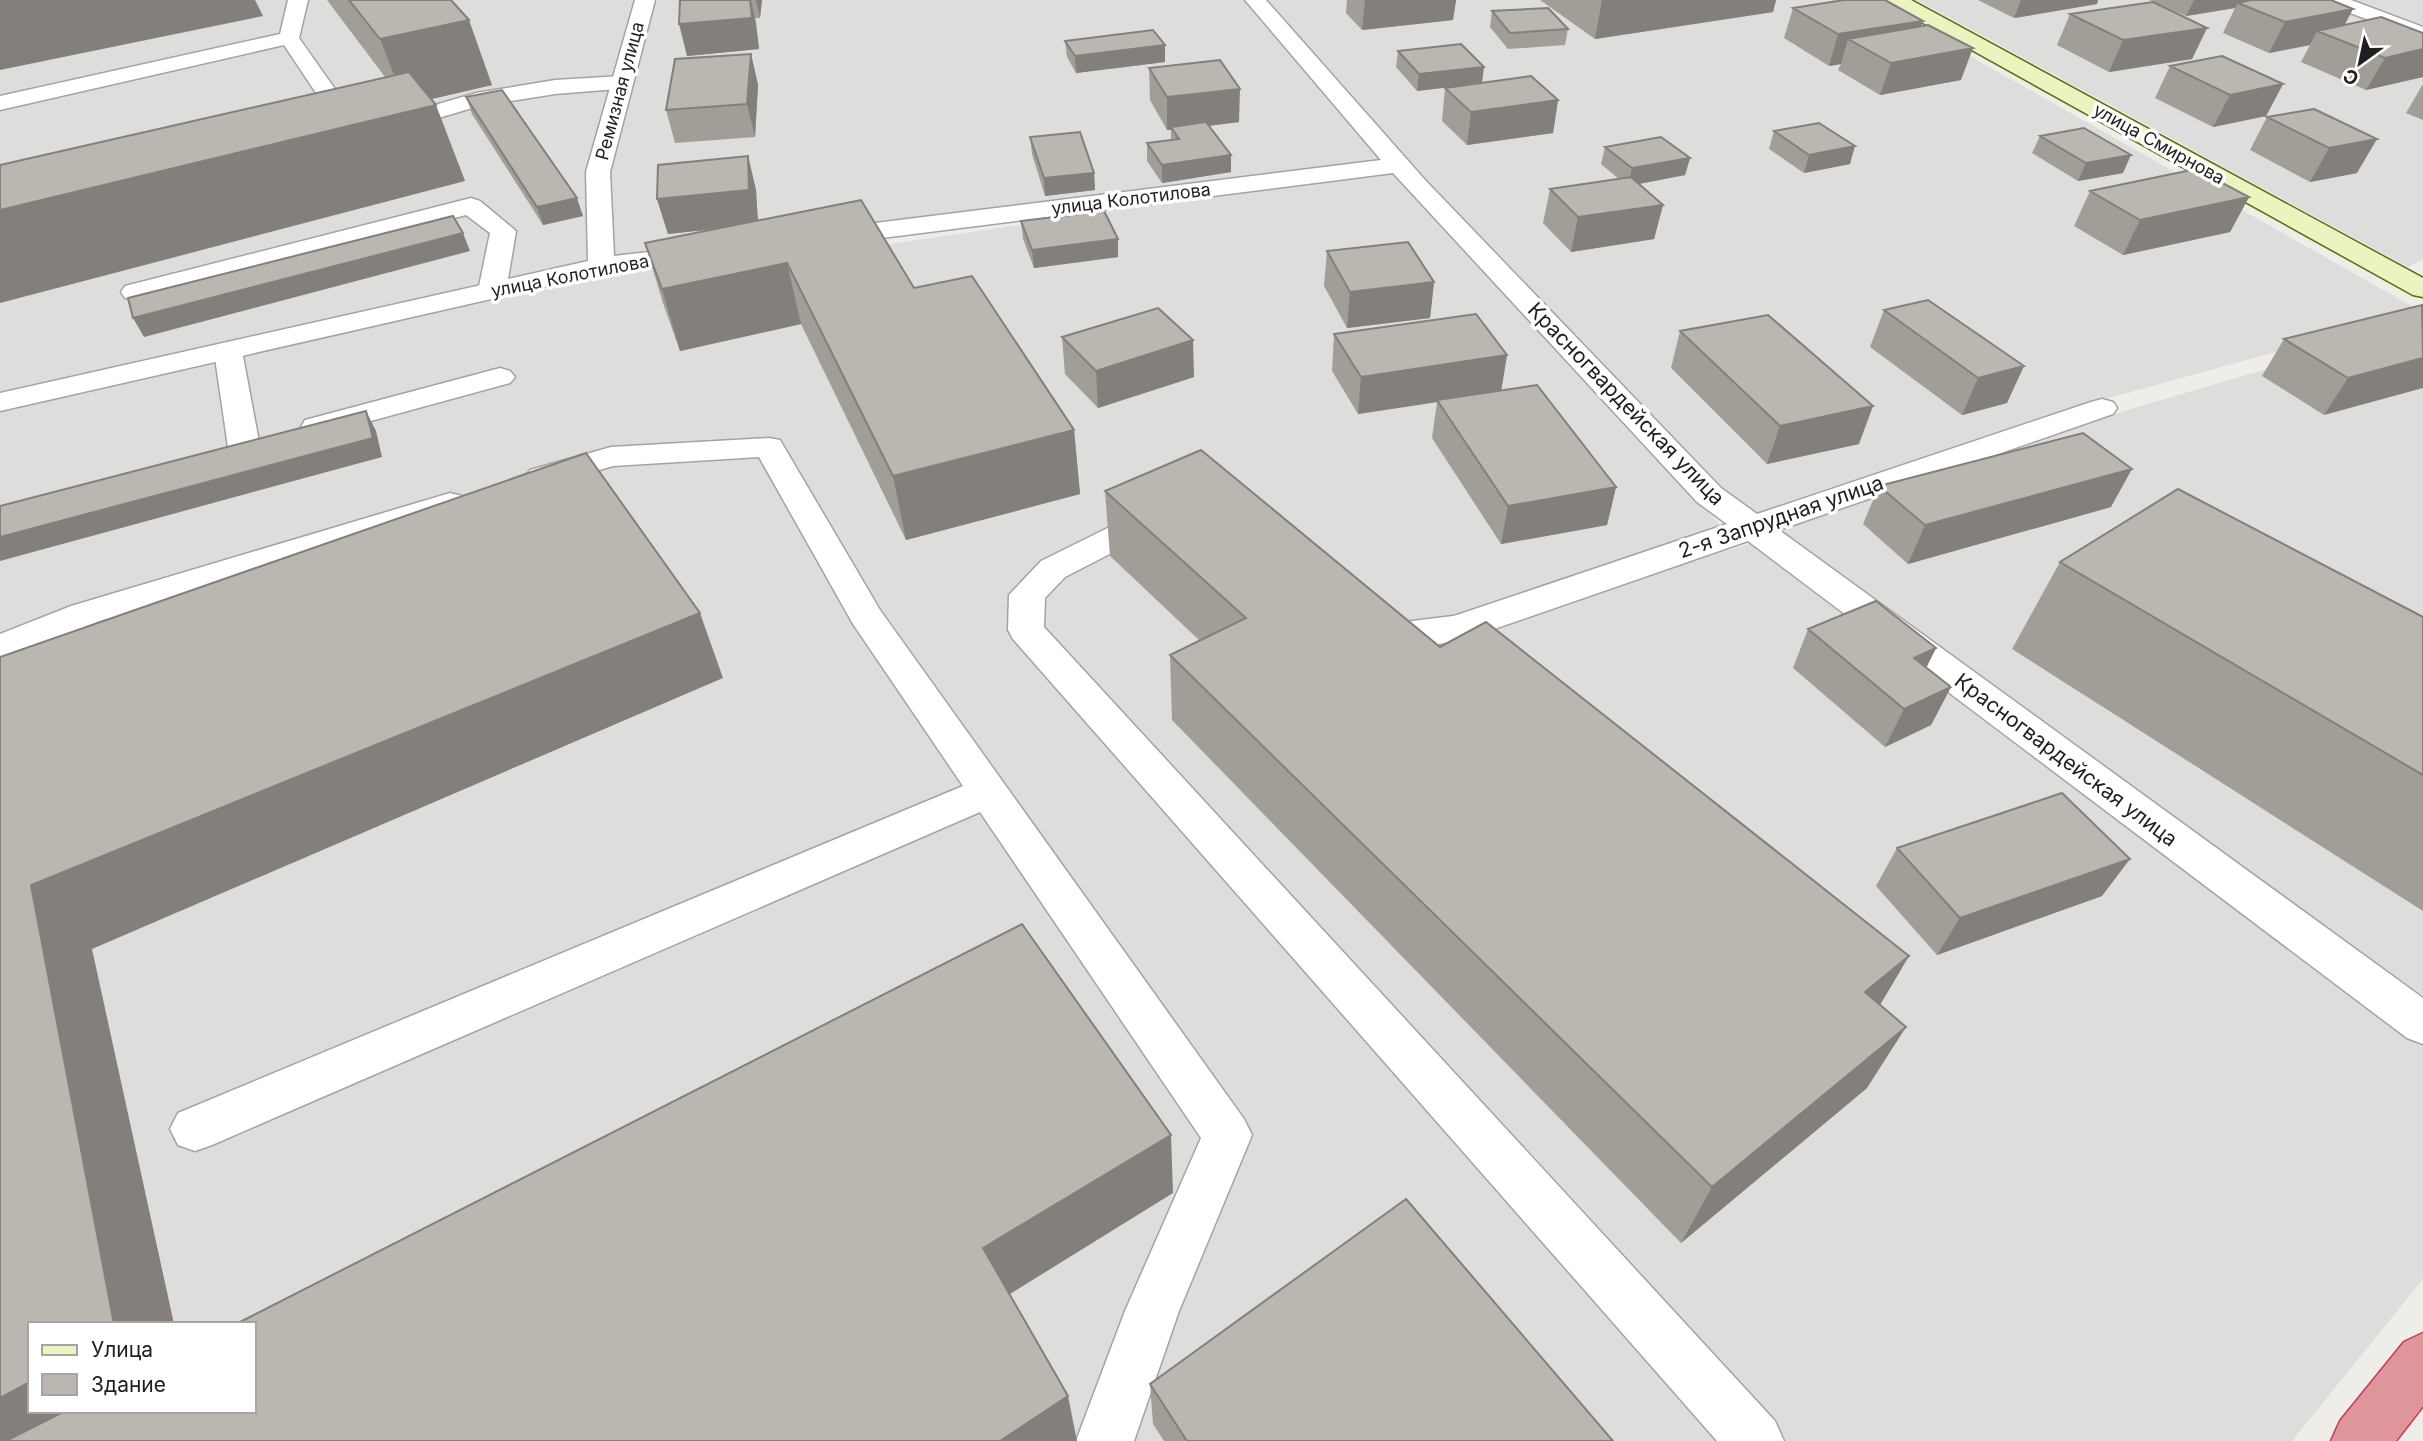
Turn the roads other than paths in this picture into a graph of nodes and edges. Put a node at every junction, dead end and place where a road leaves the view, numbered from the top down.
1 (298, 0) edge
2 (645, 0) edge
3 (1255, 0) edge
4 (1896, 0) edge
5 (2333, 0) edge
6 (2423, 34) edge
7 (289, 38) junction
8 (622, 83) junction
9 (0, 103) edge
10 (356, 136) junction
11 (330, 142) edge
12 (1398, 165) junction
13 (807, 240) edge
14 (725, 251) edge
15 (601, 266) junction
16 (2422, 287) edge
17 (492, 291) junction
18 (135, 292) dead end
19 (228, 351) junction
20 (500, 377) dead end
21 (0, 402) edge
22 (2102, 408) dead end
23 (1184, 503) edge
24 (1752, 527) junction
25 (1347, 598) edge
26 (0, 648) edge
27 (988, 792) junction
28 (2423, 1024) edge
29 (195, 1129) dead end
30 (2423, 1361) edge
31 (1105, 1441) edge
32 (1755, 1441) edge
33 (2360, 1441) edge

1 - 7 street
2 - 8 street, Ремизная улица
3 - 12 street, Красногвардейская улица
4 - 16 main road, улица Смирнова
5 - 6 street
7 - 9 street
7 - 10 street
8 - 10 street
8 - 15 street, Ремизная улица
10 - 11 street
12 - 13 street, улица Колотилова
12 - 24 street, Красногвардейская улица
14 - 15 street, улица Колотилова
15 - 17 street, улица Колотилова
17 - 18 street
17 - 19 street, улица Колотилова
19 - 20 street
19 - 21 street, улица Колотилова
22 - 24 street, 2-я Запрудная улица
23 - 32 street
24 - 25 street, 2-я Запрудная улица
24 - 28 street, Красногвардейская улица
26 - 27 street
27 - 29 street
27 - 31 street
30 - 33 highway

